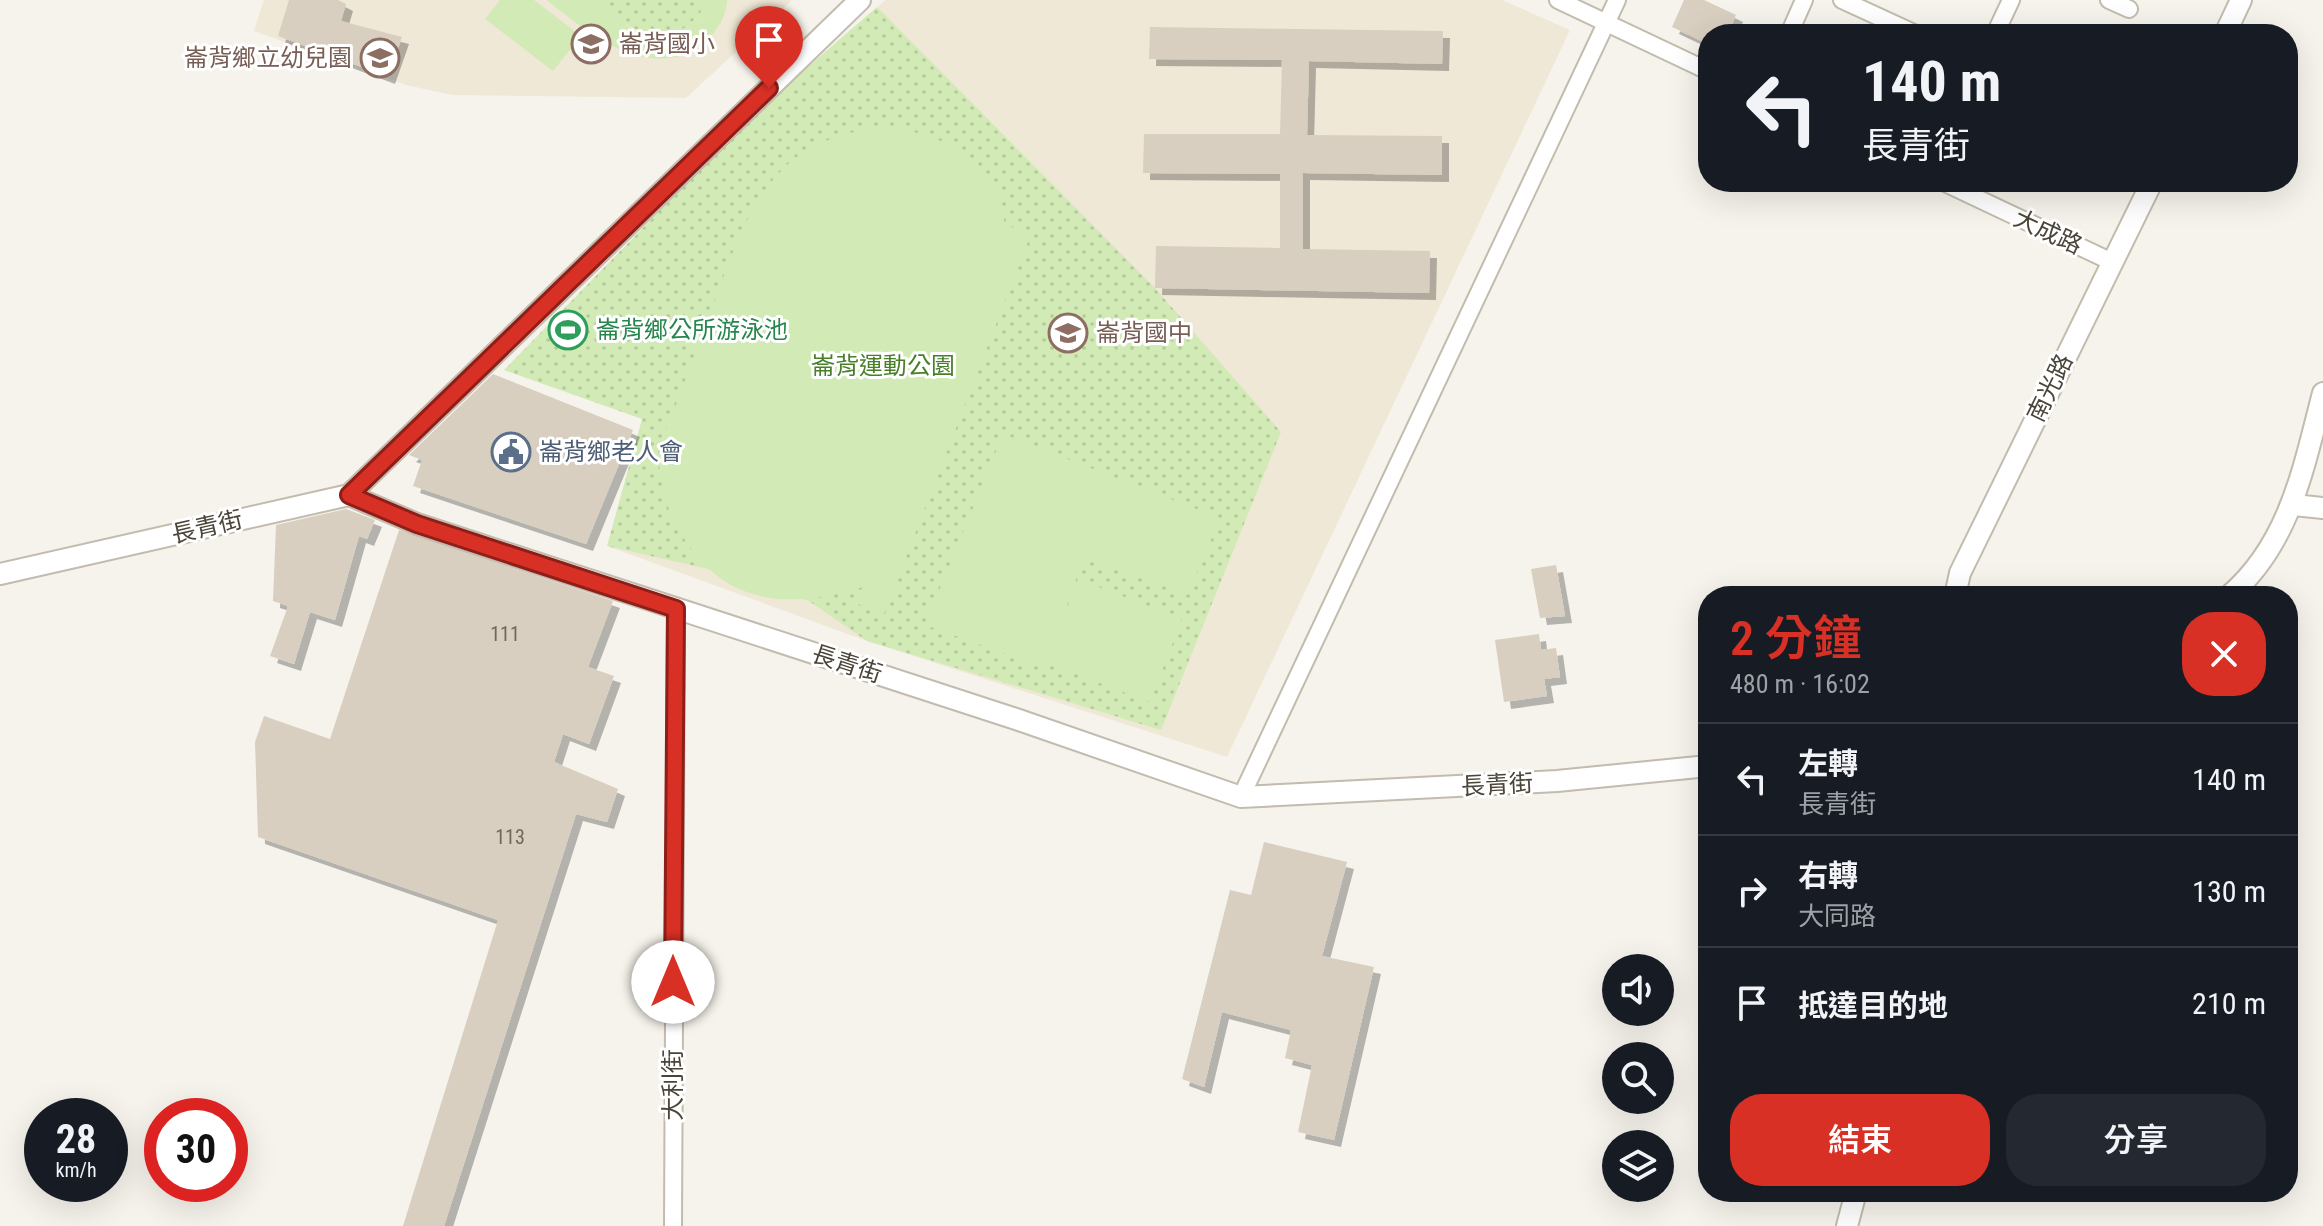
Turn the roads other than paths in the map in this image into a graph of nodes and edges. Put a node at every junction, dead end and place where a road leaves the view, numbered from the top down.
1 (860, 0) edge
2 (1558, 0) edge
3 (1617, 0) edge
4 (1804, 0) edge
5 (1842, 0) edge
6 (2011, 0) edge
7 (2109, 0) edge
8 (2241, 0) edge
9 (2129, 9) dead end
10 (1607, 23) junction
11 (1793, 24) edge
12 (1894, 24) edge
13 (2000, 24) edge
14 (2230, 24) edge
15 (1698, 66) edge
16 (1964, 192) edge
17 (2147, 192) edge
18 (2110, 261) junction
19 (2323, 393) edge
20 (349, 495) junction
21 (2294, 505) junction
22 (2323, 508) edge
23 (0, 574) edge
24 (1957, 586) edge
25 (2241, 586) edge
26 (676, 609) junction
27 (1698, 767) edge
28 (1241, 797) junction
29 (1853, 1202) edge
30 (673, 1226) edge
31 (1847, 1226) edge

1 - 20 street
2 - 10 street
3 - 10 street
4 - 11 street
5 - 12 street
6 - 13 street
7 - 9 street
8 - 14 street
10 - 15 street
10 - 28 street
16 - 18 street, 大成路
17 - 18 street, 南光路
18 - 24 street, 南光路
19 - 21 street
20 - 23 street, 長青街
20 - 26 street, 長青街
21 - 22 street
21 - 25 street
26 - 28 street, 長青街
26 - 30 street, 大利街
27 - 28 street, 長青街
29 - 31 street

